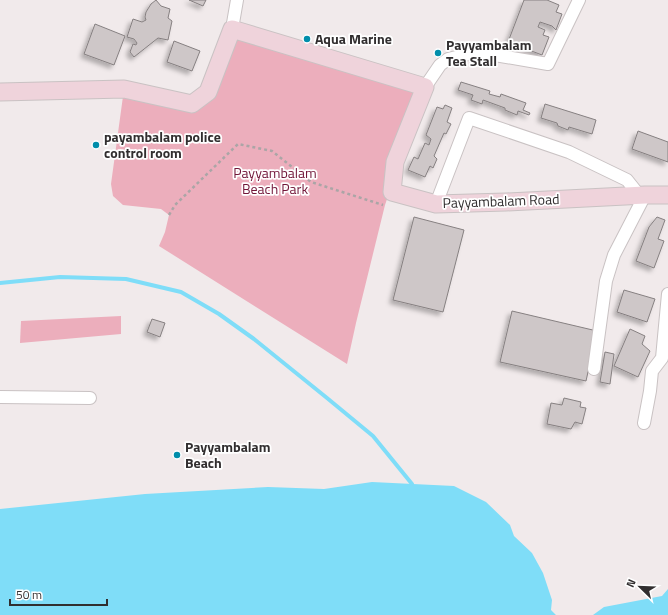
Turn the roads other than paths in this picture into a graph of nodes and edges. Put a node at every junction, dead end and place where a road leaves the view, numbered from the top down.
1 (237, 0) edge
2 (579, 0) edge
3 (232, 29) junction
4 (425, 87) junction
5 (0, 92) edge
6 (642, 195) junction
7 (668, 195) edge
8 (436, 204) junction
9 (668, 294) edge
10 (594, 369) dead end
11 (0, 397) edge
12 (90, 398) dead end
13 (644, 423) dead end

1 - 3 street
2 - 4 street
3 - 4 main road
3 - 5 main road
4 - 8 main road, Payyambalam Road
6 - 7 main road, Payyambalam Road
6 - 8 main road, Payyambalam Road
6 - 8 street
6 - 10 street
9 - 13 street
11 - 12 street

